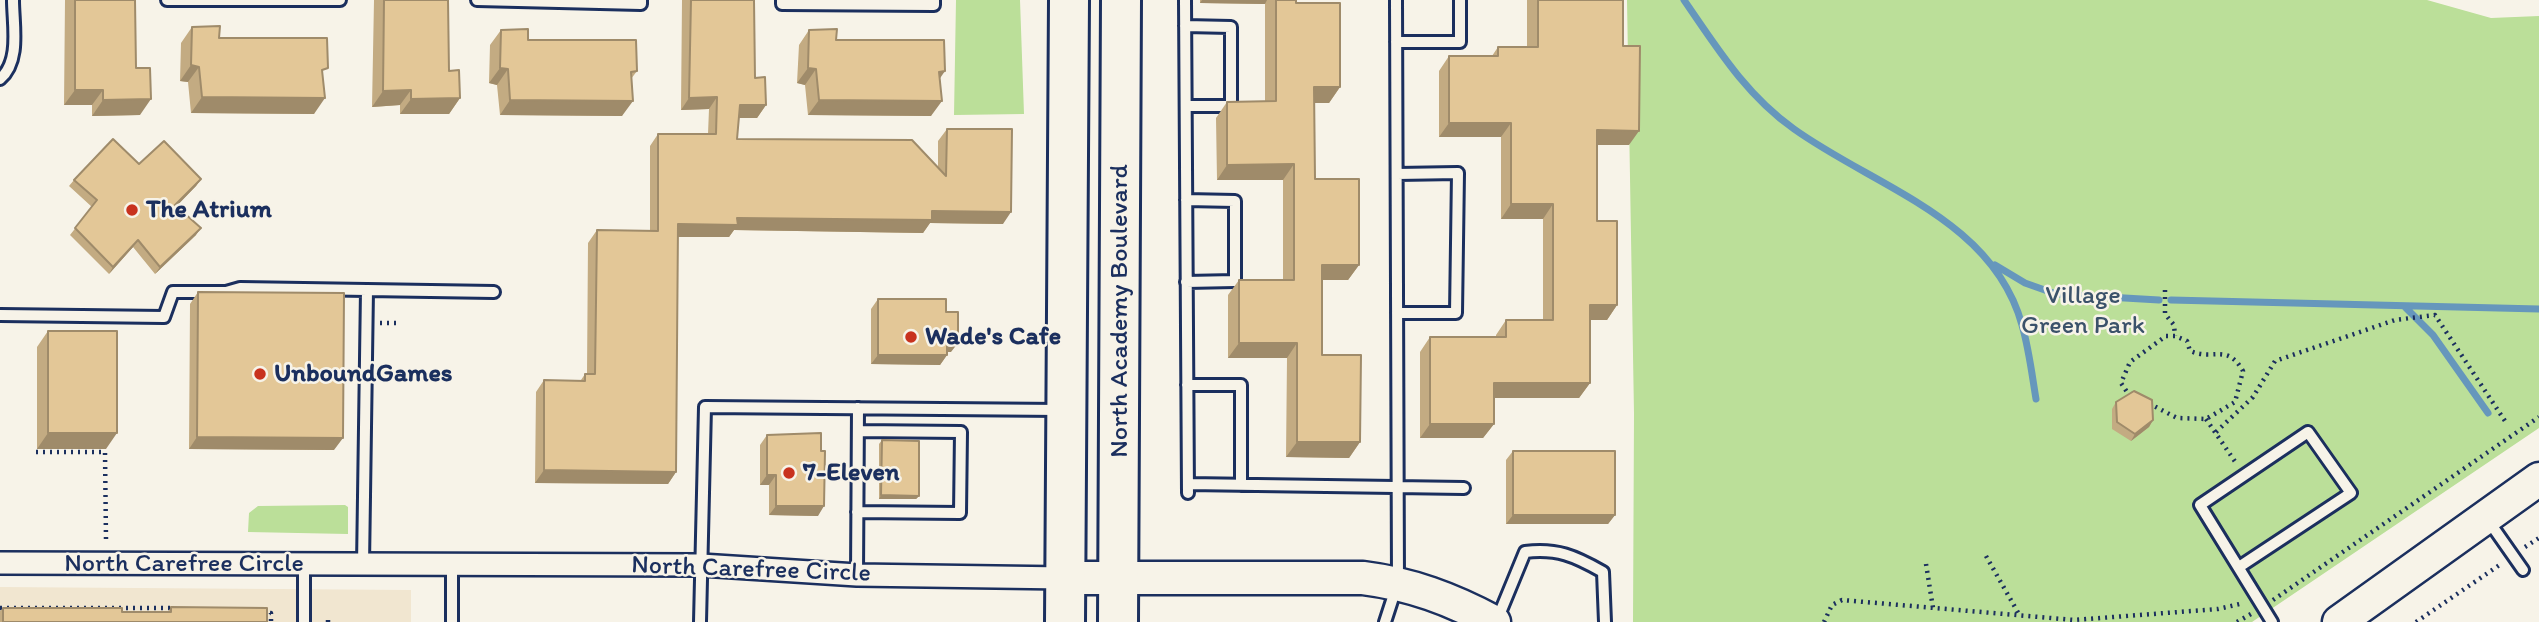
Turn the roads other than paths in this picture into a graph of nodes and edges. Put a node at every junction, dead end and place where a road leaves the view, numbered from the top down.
1 (13, 0) edge
2 (167, 0) edge
3 (340, 0) edge
4 (477, 0) edge
5 (641, 0) edge
6 (782, 0) edge
7 (934, 0) edge
8 (1069, 0) edge
9 (1121, 0) edge
10 (1185, 0) edge
11 (1396, 0) edge
12 (1460, 0) edge
13 (1185, 26) junction
14 (1396, 42) junction
15 (0, 79) edge
16 (1186, 106) junction
17 (1397, 174) junction
18 (1186, 200) junction
19 (1186, 282) junction
20 (367, 290) junction
21 (494, 292) dead end
22 (1397, 313) junction
23 (0, 315) edge
24 (1187, 385) junction
25 (858, 408) junction
26 (961, 408) junction
27 (1067, 410) junction
28 (858, 431) junction
29 (961, 432) junction
30 (2539, 480) edge
31 (1241, 485) junction
32 (1398, 486) junction
33 (1464, 488) dead end
34 (857, 512) junction
35 (2487, 518) junction
36 (0, 563) edge
37 (304, 564) junction
38 (453, 564) junction
39 (363, 565) junction
40 (701, 565) junction
41 (2239, 567) junction
42 (2523, 570) dead end
43 (857, 575) junction
44 (1065, 578) junction
45 (1119, 579) junction
46 (1398, 582) junction
47 (304, 622) edge
48 (452, 622) edge
49 (699, 622) edge
50 (1065, 622) edge
51 (1118, 622) edge
52 (1385, 622) edge
53 (1495, 622) edge
54 (1605, 622) edge
55 (2272, 622) edge
56 (2339, 622) edge

1 - 15 lane
2 - 3 lane
4 - 5 lane
6 - 7 lane
8 - 27 highway, North Academy Boulevard
9 - 45 highway, North Academy Boulevard
10 - 13 lane
11 - 14 lane
12 - 14 lane
13 - 16 lane
13 - 16 lane
14 - 17 lane
16 - 18 lane
17 - 22 lane
17 - 22 lane
18 - 19 lane
18 - 19 lane
19 - 24 lane
20 - 21 lane
20 - 23 lane
20 - 39 lane
22 - 32 lane
24 - 31 lane
24 - 31 lane
25 - 26 lane
25 - 28 lane
25 - 40 lane
26 - 27 lane
26 - 29 lane
27 - 44 highway, North Academy Boulevard
28 - 29 lane
28 - 34 lane
29 - 34 lane
30 - 35 main road
31 - 32 lane
32 - 33 lane
32 - 46 lane
34 - 43 lane
35 - 42 lane
35 - 56 main road
36 - 37 street, North Carefree Circle
37 - 39 street, North Carefree Circle
37 - 47 lane
38 - 39 street, North Carefree Circle
38 - 40 street, North Carefree Circle
38 - 48 lane
40 - 43 street, North Carefree Circle
40 - 49 lane
41 - 41 lane
41 - 55 lane
43 - 44 street, North Carefree Circle
44 - 45 main road, North Carefree Circle
44 - 50 highway, North Academy Boulevard
45 - 46 main road, North Carefree Circle
45 - 51 highway, North Academy Boulevard
46 - 52 lane
46 - 53 main road, North Carefree Circle
53 - 54 lane

